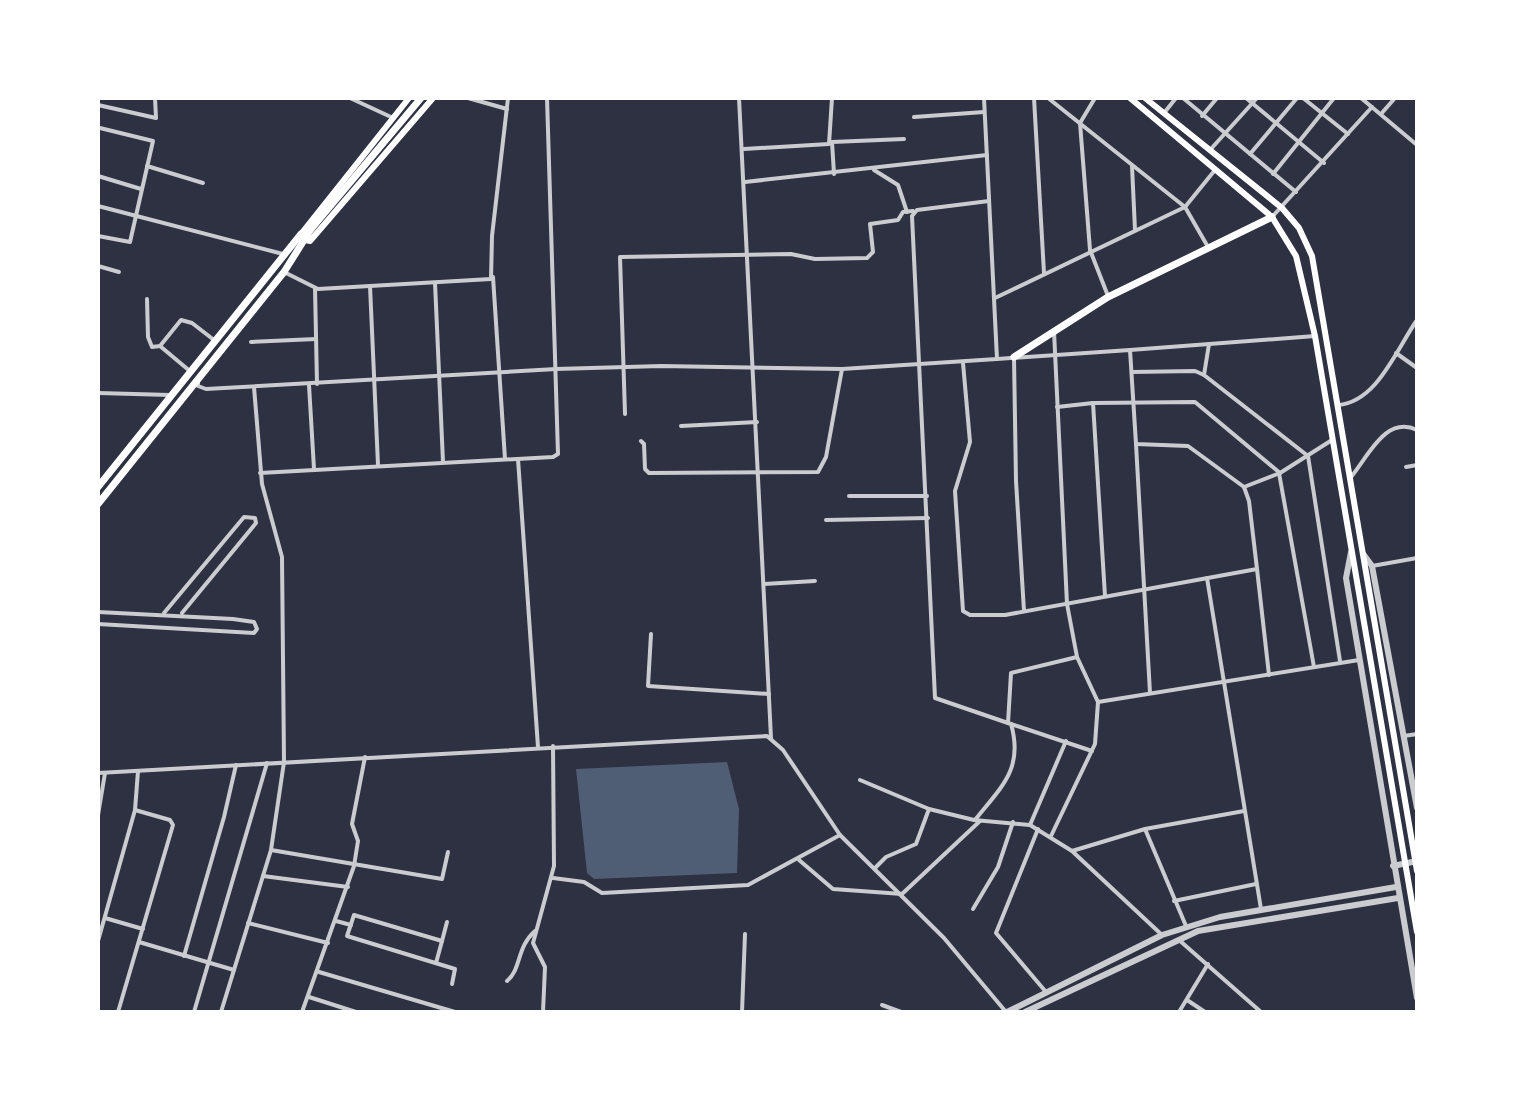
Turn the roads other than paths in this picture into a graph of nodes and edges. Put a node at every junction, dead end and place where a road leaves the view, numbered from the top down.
1 (155, 98) edge
2 (350, 98) edge
3 (409, 98) edge
4 (421, 98) edge
5 (433, 98) edge
6 (468, 98) edge
7 (508, 98) edge
8 (547, 98) edge
9 (739, 98) edge
10 (832, 98) edge
11 (984, 98) edge
12 (1034, 98) edge
13 (1048, 98) edge
14 (1095, 98) edge
15 (1130, 98) edge
16 (1145, 98) edge
17 (1176, 98) edge
18 (1183, 98) edge
19 (1217, 98) edge
20 (1246, 98) edge
21 (1257, 98) edge
22 (1300, 98) edge
23 (1334, 98) edge
24 (1361, 98) edge
25 (1395, 98) edge
26 (1252, 103) junction
27 (98, 105) edge
28 (1372, 107) junction
29 (507, 109) junction
30 (984, 112) junction
31 (1164, 113) junction
32 (1322, 114) junction
33 (1381, 114) junction
34 (1202, 116) junction
35 (391, 117) junction
36 (914, 117) dead end
37 (1276, 122) junction
38 (1080, 123) junction
39 (100, 128) edge
40 (1348, 134) junction
41 (1225, 135) junction
42 (904, 139) dead end
43 (832, 142) junction
44 (1298, 142) junction
45 (1417, 145) edge
46 (744, 149) junction
47 (1210, 150) junction
48 (987, 155) junction
49 (1250, 155) junction
50 (1324, 163) junction
51 (147, 166) junction
52 (1132, 166) junction
53 (874, 170) junction
54 (1215, 170) junction
55 (834, 174) junction
56 (1273, 174) junction
57 (98, 176) edge
58 (745, 182) junction
59 (203, 183) dead end
60 (141, 189) junction
61 (1296, 192) junction
62 (989, 201) junction
63 (98, 206) edge
64 (1185, 207) junction
65 (1282, 208) junction
66 (915, 211) junction
67 (907, 212) junction
68 (134, 216) junction
69 (1272, 217) junction
70 (1135, 230) junction
71 (98, 236) edge
72 (304, 237) junction
73 (1208, 247) junction
74 (1090, 250) junction
75 (285, 254) junction
76 (749, 256) junction
77 (98, 266) edge
78 (119, 272) dead end
79 (284, 272) junction
80 (1044, 273) junction
81 (493, 275) junction
82 (435, 283) junction
83 (370, 286) junction
84 (315, 288) junction
85 (1108, 297) junction
86 (995, 298) junction
87 (147, 299) dead end
88 (1417, 320) edge
89 (1411, 328) junction
90 (1054, 329) junction
91 (1417, 332) edge
92 (1315, 336) junction
93 (316, 339) junction
94 (216, 342) junction
95 (251, 342) dead end
96 (1209, 344) junction
97 (160, 346) junction
98 (1130, 350) junction
99 (1395, 353) junction
100 (1055, 355) junction
101 (1014, 357) junction
102 (997, 359) junction
103 (963, 363) junction
104 (922, 365) junction
105 (623, 367) junction
106 (755, 368) junction
107 (1417, 368) edge
108 (556, 369) junction
109 (842, 369) junction
110 (191, 372) junction
111 (501, 372) junction
112 (1132, 372) junction
113 (1204, 375) junction
114 (440, 376) junction
115 (198, 382) junction
116 (375, 382) junction
117 (317, 384) junction
118 (309, 385) junction
119 (254, 387) junction
120 (98, 393) edge
121 (172, 396) junction
122 (1133, 402) junction
123 (1093, 403) junction
124 (1337, 405) junction
125 (1057, 407) junction
126 (625, 414) dead end
127 (757, 422) junction
128 (681, 426) dead end
129 (1417, 430) edge
130 (1332, 440) junction
131 (641, 441) dead end
132 (1136, 444) junction
133 (1308, 456) junction
134 (505, 459) junction
135 (518, 459) junction
136 (443, 462) junction
137 (378, 465) junction
138 (1417, 465) edge
139 (1406, 467) dead end
140 (314, 469) junction
141 (759, 472) junction
142 (260, 473) junction
143 (1279, 473) junction
144 (1351, 477) junction
145 (98, 487) edge
146 (1244, 487) junction
147 (849, 496) dead end
148 (927, 496) junction
149 (98, 504) edge
150 (928, 518) junction
151 (826, 520) dead end
152 (1351, 552) junction
153 (1363, 554) junction
154 (1417, 558) edge
155 (1372, 566) junction
156 (1257, 569) junction
157 (1207, 578) junction
158 (815, 581) dead end
159 (764, 584) junction
160 (1142, 591) junction
161 (1105, 597) junction
162 (1067, 604) junction
163 (1024, 611) junction
164 (98, 612) edge
165 (164, 613) junction
166 (180, 614) junction
167 (98, 624) edge
168 (651, 634) dead end
169 (1077, 657) junction
170 (1359, 660) junction
171 (1340, 661) junction
172 (1314, 667) junction
173 (1269, 675) junction
174 (1223, 682) junction
175 (1150, 693) junction
176 (769, 694) junction
177 (1098, 702) junction
178 (1009, 724) junction
179 (1417, 734) edge
180 (1404, 736) junction
181 (771, 738) junction
182 (1066, 741) junction
183 (553, 746) junction
184 (538, 747) junction
185 (1092, 751) junction
186 (365, 757) junction
187 (284, 762) junction
188 (267, 763) junction
189 (236, 765) junction
190 (138, 771) junction
191 (98, 773) edge
192 (105, 773) junction
193 (860, 780) dead end
194 (1417, 808) edge
195 (929, 809) junction
196 (135, 810) junction
197 (1244, 811) junction
198 (98, 815) edge
199 (977, 820) junction
200 (1013, 822) junction
201 (1030, 825) junction
202 (1038, 829) junction
203 (1145, 829) junction
204 (840, 835) junction
205 (1051, 836) junction
206 (271, 850) junction
207 (1072, 851) junction
208 (448, 852) dead end
209 (798, 859) junction
210 (1417, 861) edge
211 (354, 866) junction
212 (1393, 866) junction
213 (875, 868) junction
214 (1417, 871) edge
215 (263, 876) junction
216 (553, 878) junction
217 (1256, 884) junction
218 (348, 887) junction
219 (1396, 887) junction
220 (902, 894) junction
221 (1398, 898) junction
222 (1174, 901) junction
223 (973, 909) dead end
224 (1261, 909) junction
225 (105, 918) junction
226 (1417, 919) edge
227 (336, 921) junction
228 (447, 922) dead end
229 (1403, 922) junction
230 (248, 923) junction
231 (351, 925) junction
232 (1187, 928) junction
233 (143, 929) junction
234 (537, 929) junction
235 (1417, 932) edge
236 (745, 934) dead end
237 (1162, 935) junction
238 (1177, 938) junction
239 (98, 941) edge
240 (442, 941) junction
241 (139, 942) junction
242 (328, 943) junction
243 (184, 956) junction
244 (436, 963) junction
245 (209, 964) junction
246 (1208, 964) junction
247 (234, 970) junction
248 (319, 972) junction
249 (507, 981) dead end
250 (452, 984) dead end
251 (1046, 992) junction
252 (308, 997) junction
253 (1417, 998) edge
254 (1187, 999) junction
255 (882, 1005) dead end
256 (118, 1012) edge
257 (194, 1012) edge
258 (221, 1012) edge
259 (302, 1012) edge
260 (356, 1012) edge
261 (455, 1012) edge
262 (543, 1012) edge
263 (742, 1012) edge
264 (901, 1012) edge
265 (1006, 1012) edge
266 (1025, 1012) edge
267 (1179, 1012) edge
268 (1205, 1012) edge
269 (1261, 1012) edge

1 - 27 street
2 - 35 street
3 - 35 main road
4 - 72 main road
5 - 72 main road
6 - 29 street
7 - 29 street
8 - 108 street
9 - 46 street
10 - 43 street
11 - 30 street
12 - 80 street
13 - 38 street
14 - 38 street
15 - 54 main road
16 - 31 main road
17 - 31 street
18 - 34 street
19 - 34 street
20 - 26 street
21 - 26 street
22 - 32 street
22 - 37 street
23 - 32 street
24 - 28 street
25 - 33 street
26 - 37 street
26 - 41 street
28 - 33 street
28 - 40 street
29 - 81 street
30 - 36 street
30 - 48 street
31 - 47 main road
32 - 40 street
32 - 44 street
33 - 45 street
34 - 41 street
35 - 72 main road
37 - 44 street
37 - 49 street
38 - 52 street
38 - 74 street
39 - 51 street
40 - 50 street
41 - 47 street
41 - 49 street
42 - 43 street
43 - 46 street
43 - 55 street
44 - 50 street
44 - 56 street
46 - 58 street
47 - 65 main road
48 - 53 street
48 - 62 street
49 - 56 street
50 - 61 street
51 - 59 street
51 - 60 street
52 - 64 street
52 - 70 street
53 - 55 street
53 - 67 street
54 - 64 street
54 - 69 main road
55 - 58 street
56 - 61 street
57 - 60 street
58 - 76 street
60 - 68 street
61 - 65 street
62 - 66 street
62 - 86 street
63 - 68 street
64 - 70 street
64 - 73 street
65 - 69 street
65 - 124 main road
66 - 67 street
66 - 104 street
67 - 76 street
68 - 71 street
68 - 75 street
69 - 73 main road
69 - 92 main road
70 - 74 street
72 - 75 main road
72 - 79 main road
73 - 85 main road
74 - 80 street
74 - 85 street
75 - 94 main road
76 - 105 street
76 - 106 street
77 - 78 street
79 - 84 street
79 - 115 main road
80 - 86 street
81 - 82 street
81 - 111 street
82 - 83 street
82 - 114 street
83 - 84 street
83 - 116 street
84 - 93 street
85 - 90 main road
86 - 102 street
87 - 97 street
88 - 89 street
89 - 91 street
89 - 99 street
90 - 100 street
90 - 101 main road
92 - 96 street
92 - 130 main road
93 - 95 street
93 - 117 street
94 - 97 street
94 - 110 main road
96 - 98 street
96 - 113 street
97 - 110 street
98 - 100 street
98 - 112 street
99 - 107 street
99 - 124 street
100 - 101 street
100 - 125 street
101 - 102 street
101 - 163 street
102 - 103 street
103 - 104 street
103 - 163 street
104 - 109 street
104 - 148 street
105 - 106 street
105 - 108 street
105 - 126 street
106 - 109 street
106 - 127 street
108 - 111 street
108 - 135 street
109 - 141 street
110 - 121 main road
111 - 114 street
111 - 134 street
112 - 113 street
112 - 122 street
113 - 133 street
114 - 116 street
114 - 136 street
115 - 119 street
115 - 149 main road
116 - 117 street
116 - 137 street
117 - 118 street
118 - 119 street
118 - 140 street
119 - 142 street
120 - 121 street
121 - 145 main road
122 - 123 street
122 - 132 street
122 - 143 street
123 - 125 street
123 - 161 street
124 - 144 main road
125 - 162 street
127 - 128 street
127 - 141 street
129 - 144 street
130 - 133 street
130 - 152 main road
131 - 141 street
132 - 146 street
132 - 160 street
133 - 143 street
133 - 171 street
134 - 135 street
134 - 136 street
135 - 184 street
136 - 137 street
137 - 140 street
138 - 139 street
140 - 142 street
141 - 159 street
142 - 187 street
143 - 146 street
143 - 172 street
144 - 153 main road
146 - 156 street
147 - 148 street
148 - 150 street
150 - 151 street
150 - 178 street
152 - 170 street
152 - 235 main road
153 - 155 street
153 - 214 main road
154 - 155 street
155 - 180 street
156 - 157 street
156 - 173 street
157 - 160 street
157 - 174 street
158 - 159 street
159 - 176 street
160 - 161 street
160 - 175 street
161 - 162 street
162 - 163 street
162 - 169 street
164 - 165 street
165 - 166 street
165 - 166 street
166 - 167 street
168 - 176 street
169 - 177 street
169 - 178 street
170 - 171 street
170 - 212 street
171 - 172 street
172 - 173 street
173 - 174 street
174 - 175 street
174 - 197 street
175 - 177 street
176 - 181 street
177 - 185 street
178 - 182 street
178 - 199 street
179 - 180 street
180 - 194 street
181 - 183 street
181 - 204 street
182 - 185 street
182 - 201 street
183 - 184 street
183 - 216 street
184 - 186 street
185 - 205 street
186 - 187 street
186 - 211 street
187 - 188 street
187 - 206 street
188 - 189 street
188 - 245 street
189 - 190 street
189 - 243 street
190 - 192 street
190 - 196 street
191 - 192 street
192 - 198 street
193 - 195 street
195 - 199 street
195 - 213 street
196 - 225 street
196 - 233 street
197 - 203 street
197 - 217 street
199 - 200 street
199 - 220 street
200 - 201 street
200 - 223 street
201 - 202 street
202 - 205 street
202 - 251 street
203 - 207 street
203 - 222 street
204 - 209 street
204 - 213 street
205 - 207 street
206 - 211 street
206 - 215 street
207 - 237 street
208 - 211 street
209 - 216 street
209 - 220 street
210 - 212 street
211 - 218 street
212 - 219 street
213 - 220 street
215 - 218 street
215 - 230 street
216 - 234 street
217 - 222 street
217 - 224 street
218 - 227 street
219 - 221 street
219 - 224 street
220 - 265 street
221 - 229 street
221 - 238 street
222 - 232 street
224 - 232 street
225 - 233 street
225 - 239 street
226 - 229 street
227 - 231 street
227 - 242 street
228 - 240 street
229 - 253 street
230 - 242 street
230 - 247 street
231 - 240 street
231 - 244 street
232 - 237 street
233 - 241 street
234 - 249 street
234 - 262 street
236 - 263 street
237 - 251 street
238 - 246 street
238 - 266 street
240 - 244 street
241 - 243 street
241 - 256 street
242 - 248 street
243 - 245 street
244 - 250 street
245 - 247 street
245 - 257 street
246 - 254 street
246 - 269 street
247 - 258 street
248 - 252 street
248 - 261 street
251 - 265 street
252 - 259 street
252 - 260 street
254 - 267 street
254 - 268 street
255 - 264 street

